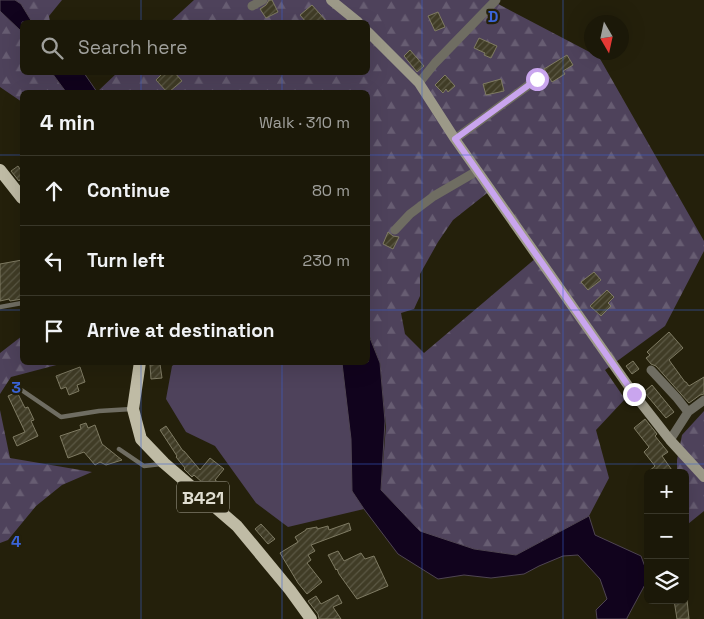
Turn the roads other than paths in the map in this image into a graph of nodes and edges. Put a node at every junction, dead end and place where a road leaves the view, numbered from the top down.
1 (263, 0) edge
2 (331, 0) edge
3 (496, 0) edge
4 (252, 6) dead end
5 (356, 20) edge
6 (370, 34) edge
7 (537, 79) dead end
8 (419, 83) junction
9 (455, 139) junction
10 (0, 170) edge
11 (477, 171) junction
12 (20, 195) edge
13 (395, 230) dead end
14 (20, 303) edge
15 (0, 307) edge
16 (140, 365) edge
17 (651, 370) dead end
18 (20, 389) dead end
19 (704, 400) edge
20 (133, 409) junction
21 (688, 412) junction
22 (670, 440) junction
23 (119, 449) dead end
24 (164, 463) junction
25 (704, 478) edge
26 (311, 619) edge

1 - 4 street
2 - 5 street
3 - 8 street
6 - 8 street
7 - 9 street
8 - 9 street
9 - 11 street
10 - 12 main road
11 - 13 street
11 - 22 street
14 - 15 lane
16 - 20 main road, B421
17 - 21 street
18 - 20 lane
19 - 21 street
20 - 24 main road, B421
21 - 22 street
22 - 25 street
23 - 24 lane
24 - 26 main road, B421

